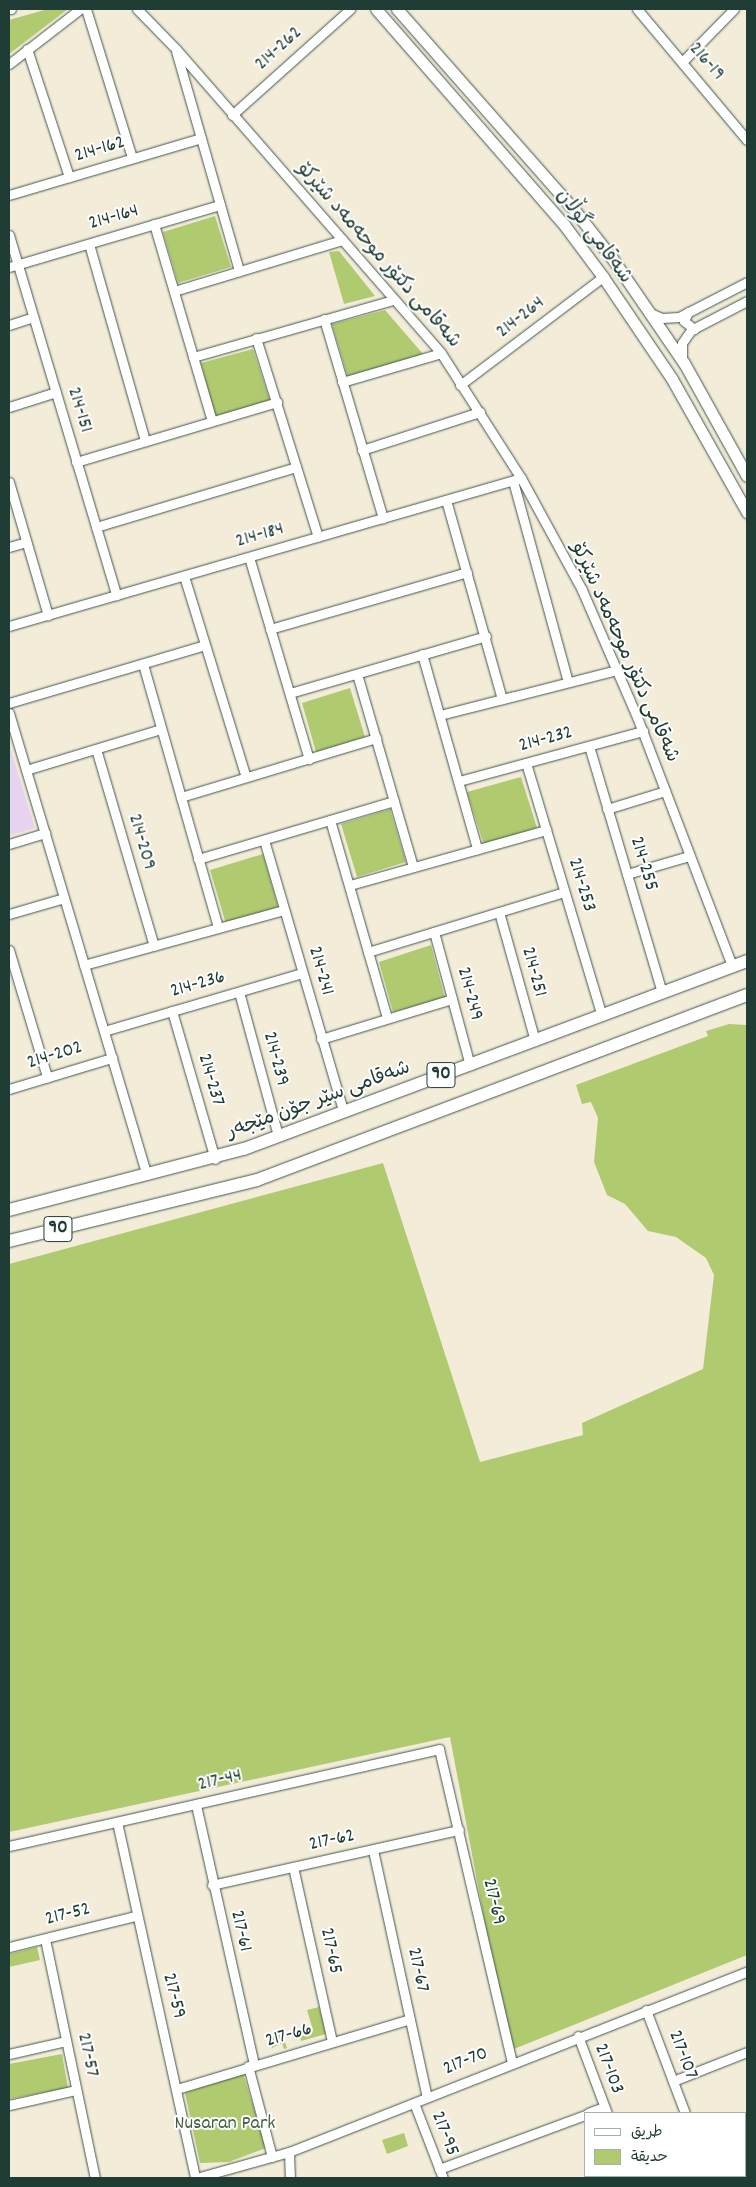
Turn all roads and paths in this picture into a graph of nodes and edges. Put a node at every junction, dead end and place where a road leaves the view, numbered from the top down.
1 (80, 9) edge
2 (86, 9) edge
3 (137, 9) edge
4 (350, 9) edge
5 (376, 9) edge
6 (396, 9) edge
7 (637, 9) edge
8 (734, 9) edge
9 (28, 49) junction
10 (176, 49) junction
11 (683, 61) junction
12 (9, 64) edge
13 (232, 115) junction
14 (201, 138) junction
15 (747, 140) edge
16 (132, 158) junction
17 (69, 177) junction
18 (9, 195) edge
19 (220, 205) junction
20 (154, 224) junction
21 (9, 235) edge
22 (342, 240) junction
23 (89, 244) junction
24 (13, 266) edge
25 (240, 271) junction
26 (603, 277) junction
27 (747, 282) edge
28 (174, 291) junction
29 (393, 300) junction
30 (747, 301) edge
31 (688, 312) junction
32 (650, 313) junction
33 (33, 317) junction
34 (324, 319) junction
35 (9, 325) edge
36 (694, 329) junction
37 (256, 338) junction
38 (440, 353) junction
39 (193, 357) junction
40 (684, 363) junction
41 (342, 382) junction
42 (460, 385) junction
43 (56, 392) junction
44 (277, 402) junction
45 (9, 407) edge
46 (480, 412) junction
47 (212, 420) junction
48 (146, 441) junction
49 (362, 450) junction
50 (76, 462) junction
51 (296, 467) junction
52 (747, 476) edge
53 (517, 479) junction
54 (9, 482) edge
55 (446, 500) junction
56 (747, 512) edge
57 (383, 518) junction
58 (96, 527) junction
59 (318, 537) junction
60 (26, 542) junction
61 (9, 547) edge
62 (249, 557) junction
63 (467, 572) junction
64 (184, 576) junction
65 (116, 595) junction
66 (48, 615) junction
67 (9, 626) edge
68 (270, 629) junction
69 (486, 636) junction
70 (205, 646) junction
71 (422, 654) junction
72 (143, 664) junction
73 (616, 670) junction
74 (357, 674) junction
75 (568, 682) junction
76 (290, 693) junction
77 (502, 699) junction
78 (9, 703) edge
79 (9, 713) edge
80 (440, 715) junction
81 (161, 729) junction
82 (643, 731) junction
83 (376, 738) junction
84 (589, 746) junction
85 (96, 749) junction
86 (309, 759) junction
87 (526, 763) junction
88 (26, 770) junction
89 (246, 777) junction
90 (459, 781) junction
91 (665, 791) junction
92 (181, 797) junction
93 (394, 801) junction
94 (607, 808) junction
95 (330, 820) junction
96 (546, 830) junction
97 (45, 833) junction
98 (264, 840) junction
99 (9, 844) edge
100 (477, 849) junction
101 (689, 856) junction
102 (198, 859) junction
103 (413, 867) junction
104 (627, 874) junction
105 (350, 885) junction
106 (564, 892) junction
107 (64, 898) junction
108 (284, 910) junction
109 (499, 912) junction
110 (9, 914) edge
111 (218, 928) junction
112 (434, 932) junction
113 (154, 946) junction
114 (9, 950) edge
115 (368, 952) junction
116 (747, 961) edge
117 (84, 965) junction
118 (732, 966) junction
119 (302, 973) junction
120 (239, 992) junction
121 (662, 992) junction
122 (747, 995) edge
123 (452, 999) junction
124 (172, 1011) junction
125 (602, 1016) junction
126 (387, 1018) junction
127 (104, 1031) junction
128 (321, 1039) junction
129 (535, 1041) junction
130 (112, 1058) junction
131 (470, 1065) junction
132 (46, 1077) junction
133 (9, 1089) edge
134 (343, 1111) junction
135 (278, 1136) junction
136 (215, 1159) junction
137 (148, 1175) junction
138 (10, 1207) edge
139 (9, 1241) edge
140 (439, 1749) joint
141 (196, 1804) junction
142 (116, 1822) junction
143 (459, 1830) junction
144 (9, 1846) edge
145 (373, 1850) junction
146 (293, 1867) junction
147 (212, 1884) junction
148 (135, 1916) junction
149 (45, 1939) junction
150 (9, 1947) edge
151 (747, 1972) edge
152 (646, 2010) junction
153 (410, 2019) junction
154 (578, 2036) junction
155 (66, 2041) junction
156 (332, 2042) junction
157 (747, 2052) edge
158 (9, 2054) edge
159 (512, 2063) junction
160 (251, 2065) junction
161 (673, 2081) junction
162 (177, 2089) junction
163 (76, 2090) junction
164 (427, 2097) junction
165 (414, 2103) junction
166 (9, 2105) edge
167 (606, 2110) edge
168 (685, 2112) edge
169 (584, 2115) edge
170 (289, 2152) junction
171 (272, 2157) junction
172 (439, 2169) junction
173 (96, 2178) edge
174 (195, 2178) edge
175 (290, 2178) edge
176 (443, 2178) edge

1 - 9 street
2 - 16 street
3 - 10 street, شەقامی دکتۆر موحەمەد شێرکۆ
4 - 13 street, 214-262
5 - 26 main road, شەقامی گوڵان
6 - 32 main road, شەقامی گوڵان
7 - 11 street, 216-19
8 - 11 street
9 - 12 street
9 - 17 street
10 - 13 street, شەقامی دکتۆر موحەمەد شێرکۆ
10 - 14 street
11 - 15 street, 216-19
13 - 22 street, شەقامی دکتۆر موحەمەد شێرکۆ
14 - 16 street, 214-162
14 - 19 street
16 - 17 street, 214-162
17 - 18 street, 214-162
19 - 20 street, 214-164
19 - 25 street
20 - 23 street, 214-164
20 - 28 street
21 - 24 street, 214-151
22 - 25 street
22 - 29 street, شەقامی دکتۆر موحەمەد شێرکۆ
23 - 24 street, 214-164
23 - 48 street
24 - 33 street, 214-151
25 - 28 street
26 - 42 street, 214-264
26 - 56 main road, شەقامی گوڵان
27 - 31 street
28 - 39 street
29 - 34 street
29 - 38 street, شەقامی دکتۆر موحەمەد شێرکۆ
30 - 36 street
31 - 32 street
31 - 36 street
32 - 40 main road, شەقامی گوڵان
33 - 35 street
33 - 43 street, 214-151
34 - 37 street
34 - 41 street
36 - 40 street
37 - 39 street
37 - 44 street
38 - 41 street
38 - 42 street, شەقامی دکتۆر موحەمەد شێرکۆ
39 - 47 street
40 - 52 main road, شەقامی گوڵان
41 - 49 street
42 - 46 street, شەقامی دکتۆر موحەمەد شێرکۆ
43 - 45 street
43 - 50 street, 214-151
44 - 47 street
44 - 51 street
46 - 49 street
46 - 53 street, شەقامی دکتۆر موحەمەد شێرکۆ
47 - 48 street
48 - 50 street
49 - 57 street
50 - 58 street, 214-151
51 - 58 street
51 - 59 street
53 - 55 street, 214-184
53 - 73 street, شەقامی دکتۆر موحەمەد شێرکۆ
53 - 75 street
54 - 60 street
55 - 57 street, 214-184
55 - 63 street
57 - 59 street, 214-184
58 - 65 street, 214-151
59 - 62 street, 214-184
60 - 61 street
60 - 66 street
62 - 64 street, 214-184
62 - 68 street
63 - 68 street
63 - 69 street
64 - 65 street, 214-184
64 - 70 street
65 - 66 street, 214-184
66 - 67 street, 214-184
68 - 76 street
69 - 71 street
69 - 77 street
70 - 72 street
70 - 89 street
71 - 74 street
71 - 80 street
72 - 78 street
72 - 81 street
73 - 75 street
73 - 82 street, شەقامی دکتۆر موحەمەد شێرکۆ
74 - 76 street
74 - 83 street
75 - 77 street
76 - 86 street
77 - 80 street
79 - 88 street
80 - 90 street
81 - 85 street
81 - 92 street
82 - 84 street, 214-232
82 - 91 street, شەقامی دکتۆر موحەمەد شێرکۆ
83 - 86 street
83 - 93 street
84 - 87 street, 214-232
84 - 94 street, 214-255
85 - 88 street
85 - 113 street, 214-209
86 - 89 street
87 - 90 street, 214-232
87 - 96 street, 214-253
88 - 97 street
89 - 92 street
90 - 100 street
91 - 94 street
91 - 101 street, شەقامی دکتۆر موحەمەد شێرکۆ
92 - 102 street
93 - 95 street
93 - 103 street
94 - 104 street, 214-255
95 - 98 street
95 - 105 street
96 - 100 street
96 - 106 street, 214-253
97 - 99 street
97 - 107 street
98 - 102 street
98 - 108 street, 214-241
100 - 103 street
101 - 104 street
101 - 118 street, شەقامی دکتۆر موحەمەد شێرکۆ
102 - 111 street
103 - 105 street
104 - 121 street, 214-255
105 - 115 street
106 - 109 street
106 - 125 street, 214-253
107 - 110 street
107 - 117 street
108 - 111 street
108 - 119 street, 214-241
109 - 112 street
109 - 129 street, 214-251
111 - 113 street
112 - 115 street
112 - 123 street, 214-249
113 - 117 street
114 - 132 street
115 - 126 street
116 - 118 highway, شەقامی سێر جۆن مێجەر / 90
117 - 127 street
118 - 121 highway, شەقامی سێر جۆن مێجەر / 90
119 - 120 street, 214-236
119 - 128 street, 214-241
120 - 124 street, 214-236
120 - 135 street, 214-239
121 - 125 highway, شەقامی سێر جۆن مێجەر / 90
122 - 139 highway, 90
123 - 126 street
123 - 131 street, 214-249
124 - 127 street, 214-236
124 - 136 street, 214-237
125 - 129 highway, شەقامی سێر جۆن مێجەر / 90
126 - 128 street
127 - 130 street
128 - 134 street, 214-241
129 - 131 highway, شەقامی سێر جۆن مێجەر / 90
130 - 132 street, 214-202
130 - 137 street
131 - 134 highway, شەقامی سێر جۆن مێجەر / 90
132 - 133 street, 214-202
134 - 135 highway, شەقامی سێر جۆن مێجەر / 90
135 - 136 highway, شەقامی سێر جۆن مێجەر / 90
136 - 137 highway, شەقامی سێر جۆن مێجەر / 90
137 - 138 highway, شەقامی سێر جۆن مێجەر / 90
140 - 141 street, 217-44
140 - 143 street, 217-69
141 - 142 street, 217-44
141 - 147 street, 217-61
142 - 144 street, 217-44
142 - 148 street, 217-59
143 - 145 street, 217-62
143 - 159 street, 217-69
145 - 146 street, 217-62
145 - 153 street, 217-67
146 - 147 street, 217-62
146 - 156 street, 217-65
147 - 160 street, 217-61
148 - 149 street, 217-52
148 - 162 street, 217-59
149 - 150 street, 217-52
149 - 155 street, 217-57
151 - 152 street, 217-70
152 - 154 street, 217-70
152 - 161 street, 217-107
153 - 156 street, 217-66
153 - 164 street, 217-67
154 - 159 street, 217-70
154 - 167 street, 217-103
155 - 158 street
155 - 163 street, 217-57
156 - 160 street, 217-66
157 - 161 street
159 - 164 street, 217-70
160 - 162 street, 217-66
160 - 171 street, 217-61
161 - 168 street, 217-107
162 - 174 street, 217-59
163 - 166 street
163 - 173 street, 217-57
164 - 165 street, 217-70
165 - 170 street, 217-70
165 - 172 street, 217-95
169 - 172 street
170 - 171 street, 217-70
170 - 175 street
171 - 174 street, 217-70
172 - 176 street, 217-95

